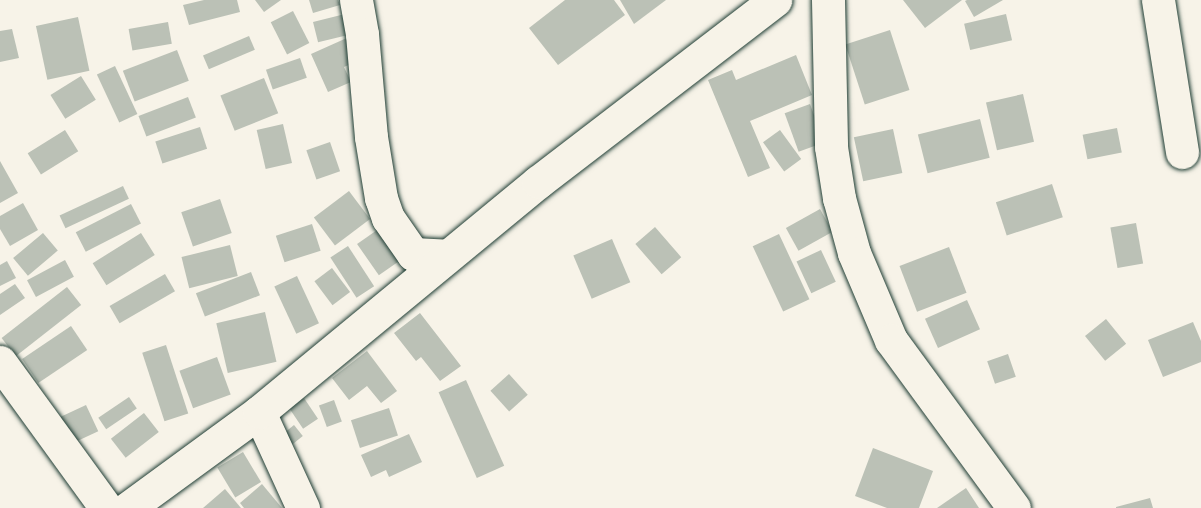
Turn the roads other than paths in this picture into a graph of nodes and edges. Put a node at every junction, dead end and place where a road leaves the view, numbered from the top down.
1 (356, 0) edge
2 (775, 0) edge
3 (828, 0) edge
4 (1158, 0) edge
5 (1182, 152) dead end
6 (447, 256) junction
7 (0, 362) edge
8 (260, 412) junction
9 (106, 508) edge
10 (128, 508) edge
11 (303, 508) edge
12 (1014, 508) edge

1 - 6 street
2 - 6 street
3 - 12 street
4 - 5 street
6 - 8 street
7 - 9 street
8 - 10 street
8 - 11 street

